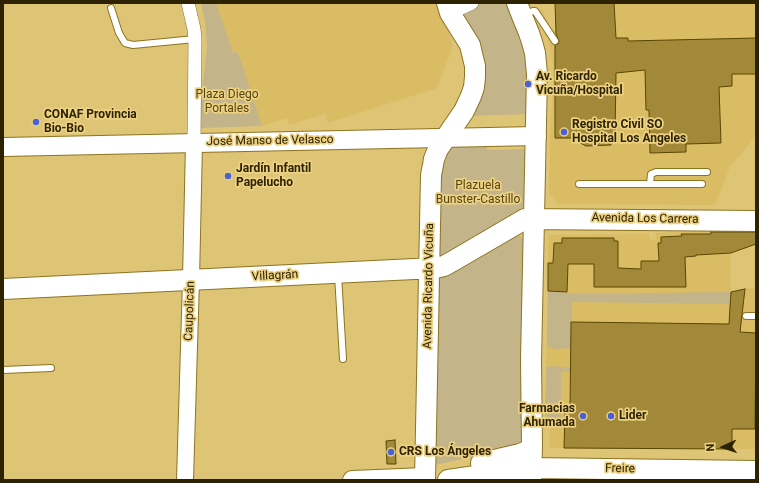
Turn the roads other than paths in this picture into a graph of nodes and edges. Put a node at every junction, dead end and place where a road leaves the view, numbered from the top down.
1 (188, 3) edge
2 (472, 3) edge
3 (517, 3) edge
4 (111, 8) dead end
5 (449, 8) edge
6 (195, 39) junction
7 (555, 41) dead end
8 (537, 136) junction
9 (446, 137) junction
10 (194, 143) junction
11 (3, 147) edge
12 (707, 172) dead end
13 (579, 184) dead end
14 (650, 184) junction
15 (702, 184) dead end
16 (534, 218) junction
17 (756, 221) edge
18 (501, 233) junction
19 (534, 266) junction
20 (429, 268) junction
21 (338, 273) junction
22 (191, 280) junction
23 (3, 289) edge
24 (746, 316) dead end
25 (756, 316) edge
26 (343, 359) dead end
27 (51, 368) dead end
28 (3, 370) edge
29 (532, 446) junction
30 (756, 471) edge
31 (531, 474) edge
32 (430, 479) edge
33 (185, 480) edge
34 (352, 480) edge
35 (448, 480) edge

1 - 6 street
2 - 5 street, Avenida Ricardo Vicuña
3 - 7 lane
3 - 8 main road
4 - 6 lane
5 - 9 main road, Avenida Ricardo Vicuña
6 - 10 street
8 - 9 main road, José Manso de Velasco
8 - 16 main road
9 - 10 main road, José Manso de Velasco
9 - 20 main road, Avenida Ricardo Vicuña
10 - 11 main road, José Manso de Velasco
10 - 22 street, Caupolicán
12 - 14 lane
13 - 14 lane
14 - 15 lane
16 - 17 main road, Avenida Los Carrera
16 - 18 main road, Villagrán
16 - 19 main road
18 - 19 main road
18 - 20 main road, Villagrán
19 - 29 main road
20 - 21 main road, Villagrán
20 - 32 main road, Avenida Ricardo Vicuña
21 - 22 main road, Villagrán
21 - 26 lane
22 - 23 main road, Villagrán
22 - 33 street, Caupolicán
24 - 25 lane
27 - 28 lane
29 - 31 main road
29 - 32 main road
30 - 31 main road, Freire
31 - 35 main road, Freire
32 - 34 main road

